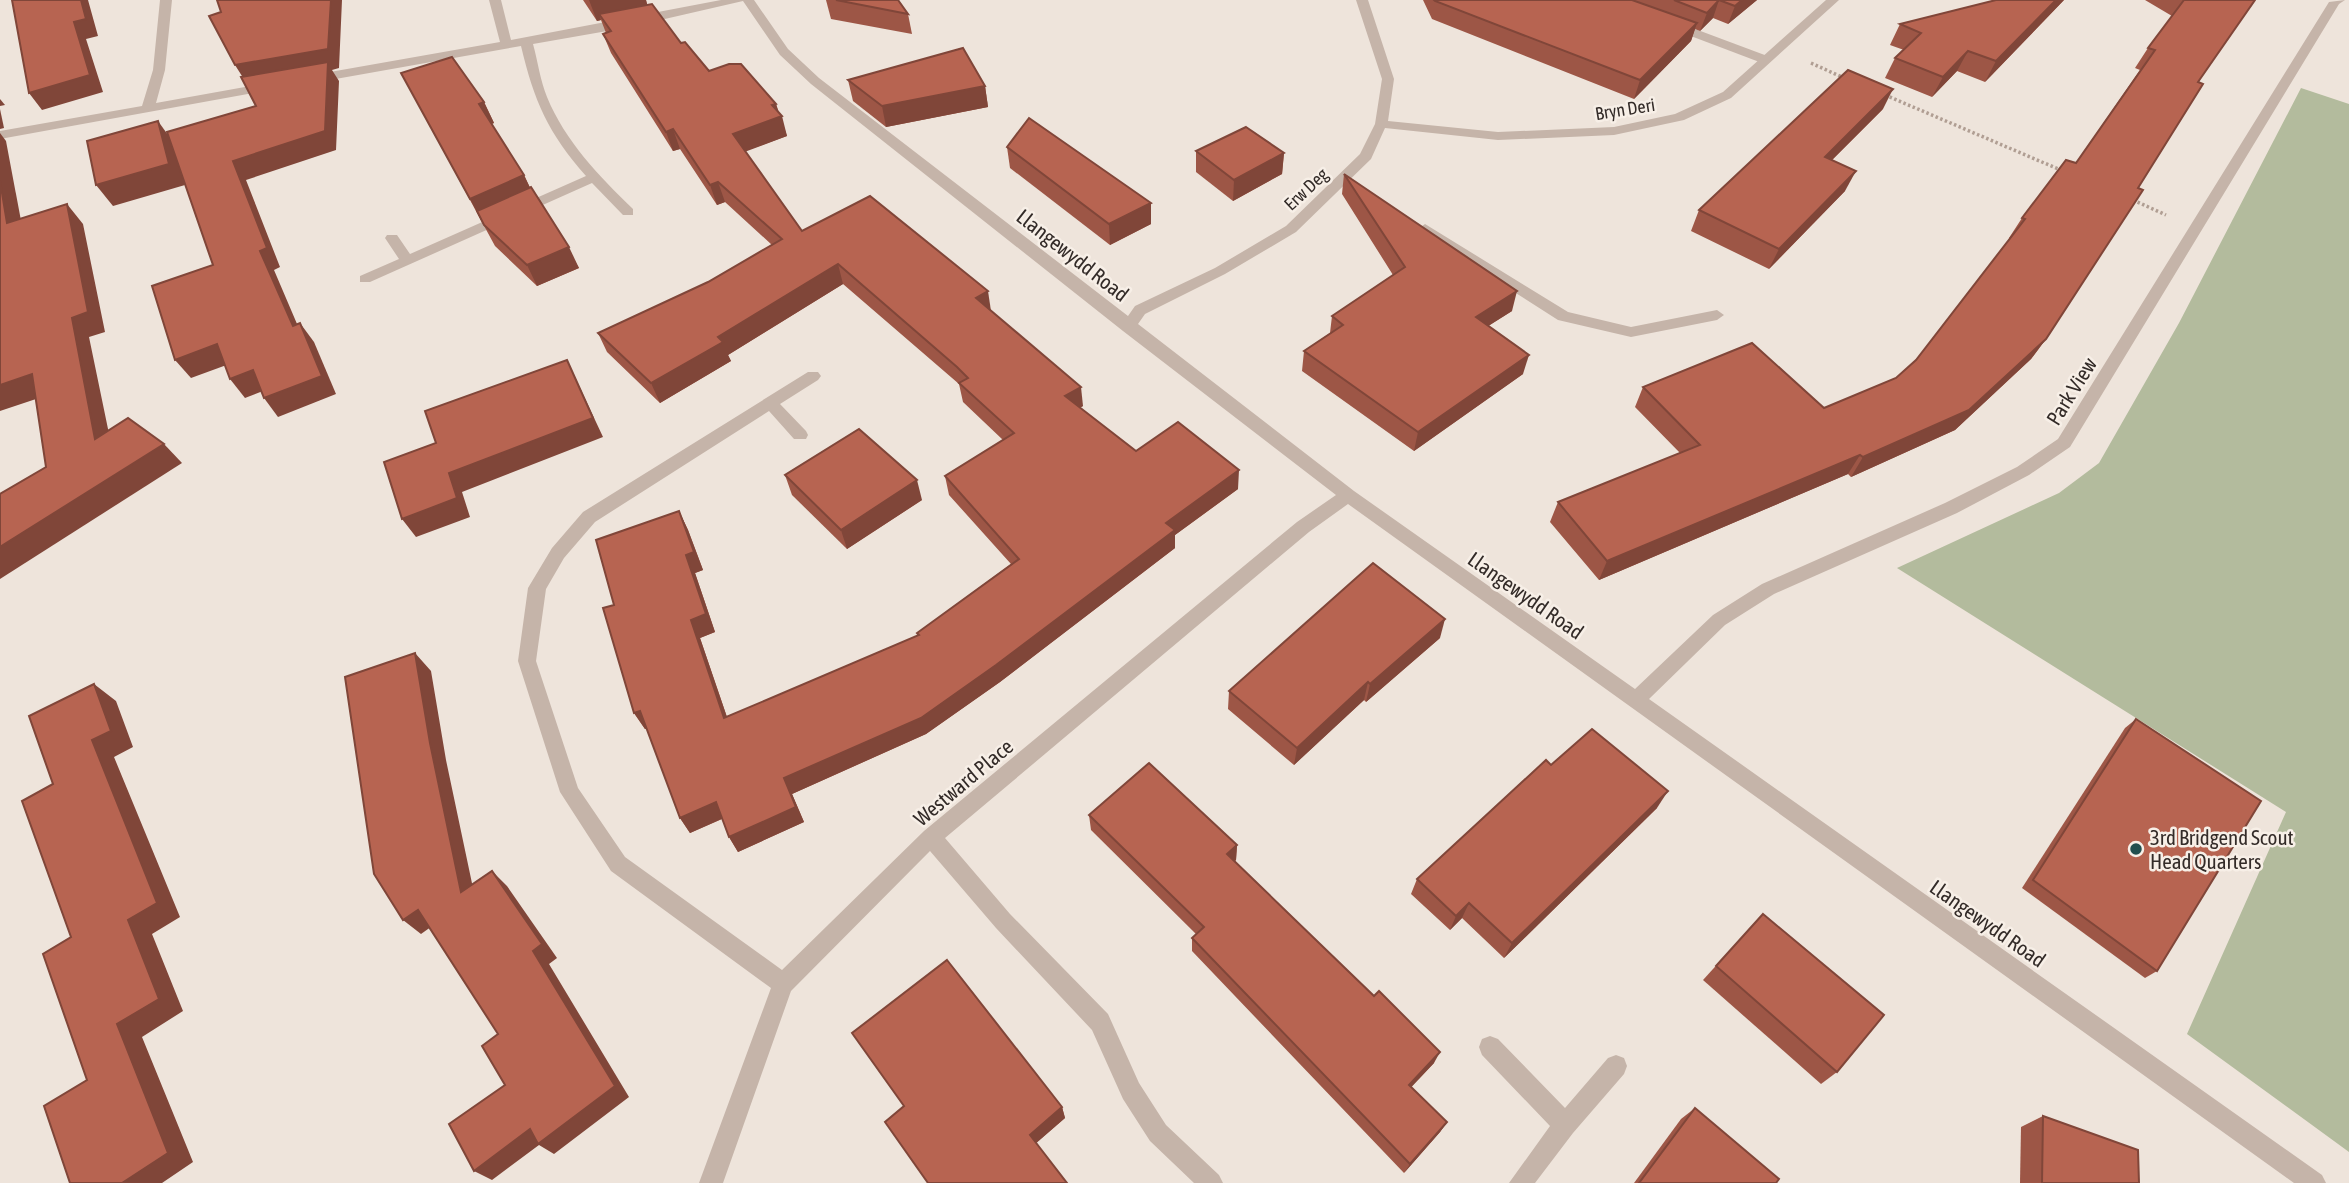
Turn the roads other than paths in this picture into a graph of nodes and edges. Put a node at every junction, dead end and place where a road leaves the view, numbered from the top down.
1 (166, 0) edge
2 (495, 0) edge
3 (738, 0) edge
4 (748, 0) edge
5 (1363, 0) edge
6 (1833, 0) edge
7 (2338, 2) edge
8 (1653, 18) edge
9 (526, 41) junction
10 (506, 44) junction
11 (1766, 60) junction
12 (300, 81) edge
13 (286, 84) edge
14 (148, 108) junction
15 (1381, 124) junction
16 (0, 135) edge
17 (593, 178) junction
18 (628, 212) dead end
19 (1414, 222) edge
20 (392, 238) dead end
21 (407, 260) junction
22 (365, 279) dead end
23 (1717, 315) dead end
24 (1128, 327) junction
25 (813, 376) dead end
26 (770, 403) junction
27 (800, 435) dead end
28 (1348, 495) junction
29 (1633, 699) junction
30 (931, 837) junction
31 (783, 984) junction
32 (1490, 1047) dead end
33 (1616, 1066) dead end
34 (1564, 1125) junction
35 (711, 1183) edge
36 (1211, 1183) edge
37 (1521, 1183) edge
38 (2314, 1183) edge

1 - 14 street
2 - 10 street
3 - 9 street
4 - 24 street, Llangewydd Road
5 - 15 street, Erw Deg
6 - 11 street, Bryn Deri
7 - 29 street, Park View
8 - 11 street
9 - 10 street
9 - 17 street
10 - 12 street
11 - 15 street, Bryn Deri
13 - 14 street
14 - 16 street
15 - 24 street, Erw Deg
17 - 18 street
17 - 21 street
19 - 23 street
20 - 21 street
21 - 22 street
24 - 28 street, Llangewydd Road
25 - 26 street
26 - 27 street
26 - 31 street
28 - 29 street, Llangewydd Road
28 - 30 street, Westward Place
29 - 38 street, Llangewydd Road
30 - 31 street, Westward Place
30 - 36 street
31 - 35 street, Westward Place
32 - 34 street
33 - 34 street
34 - 37 street

